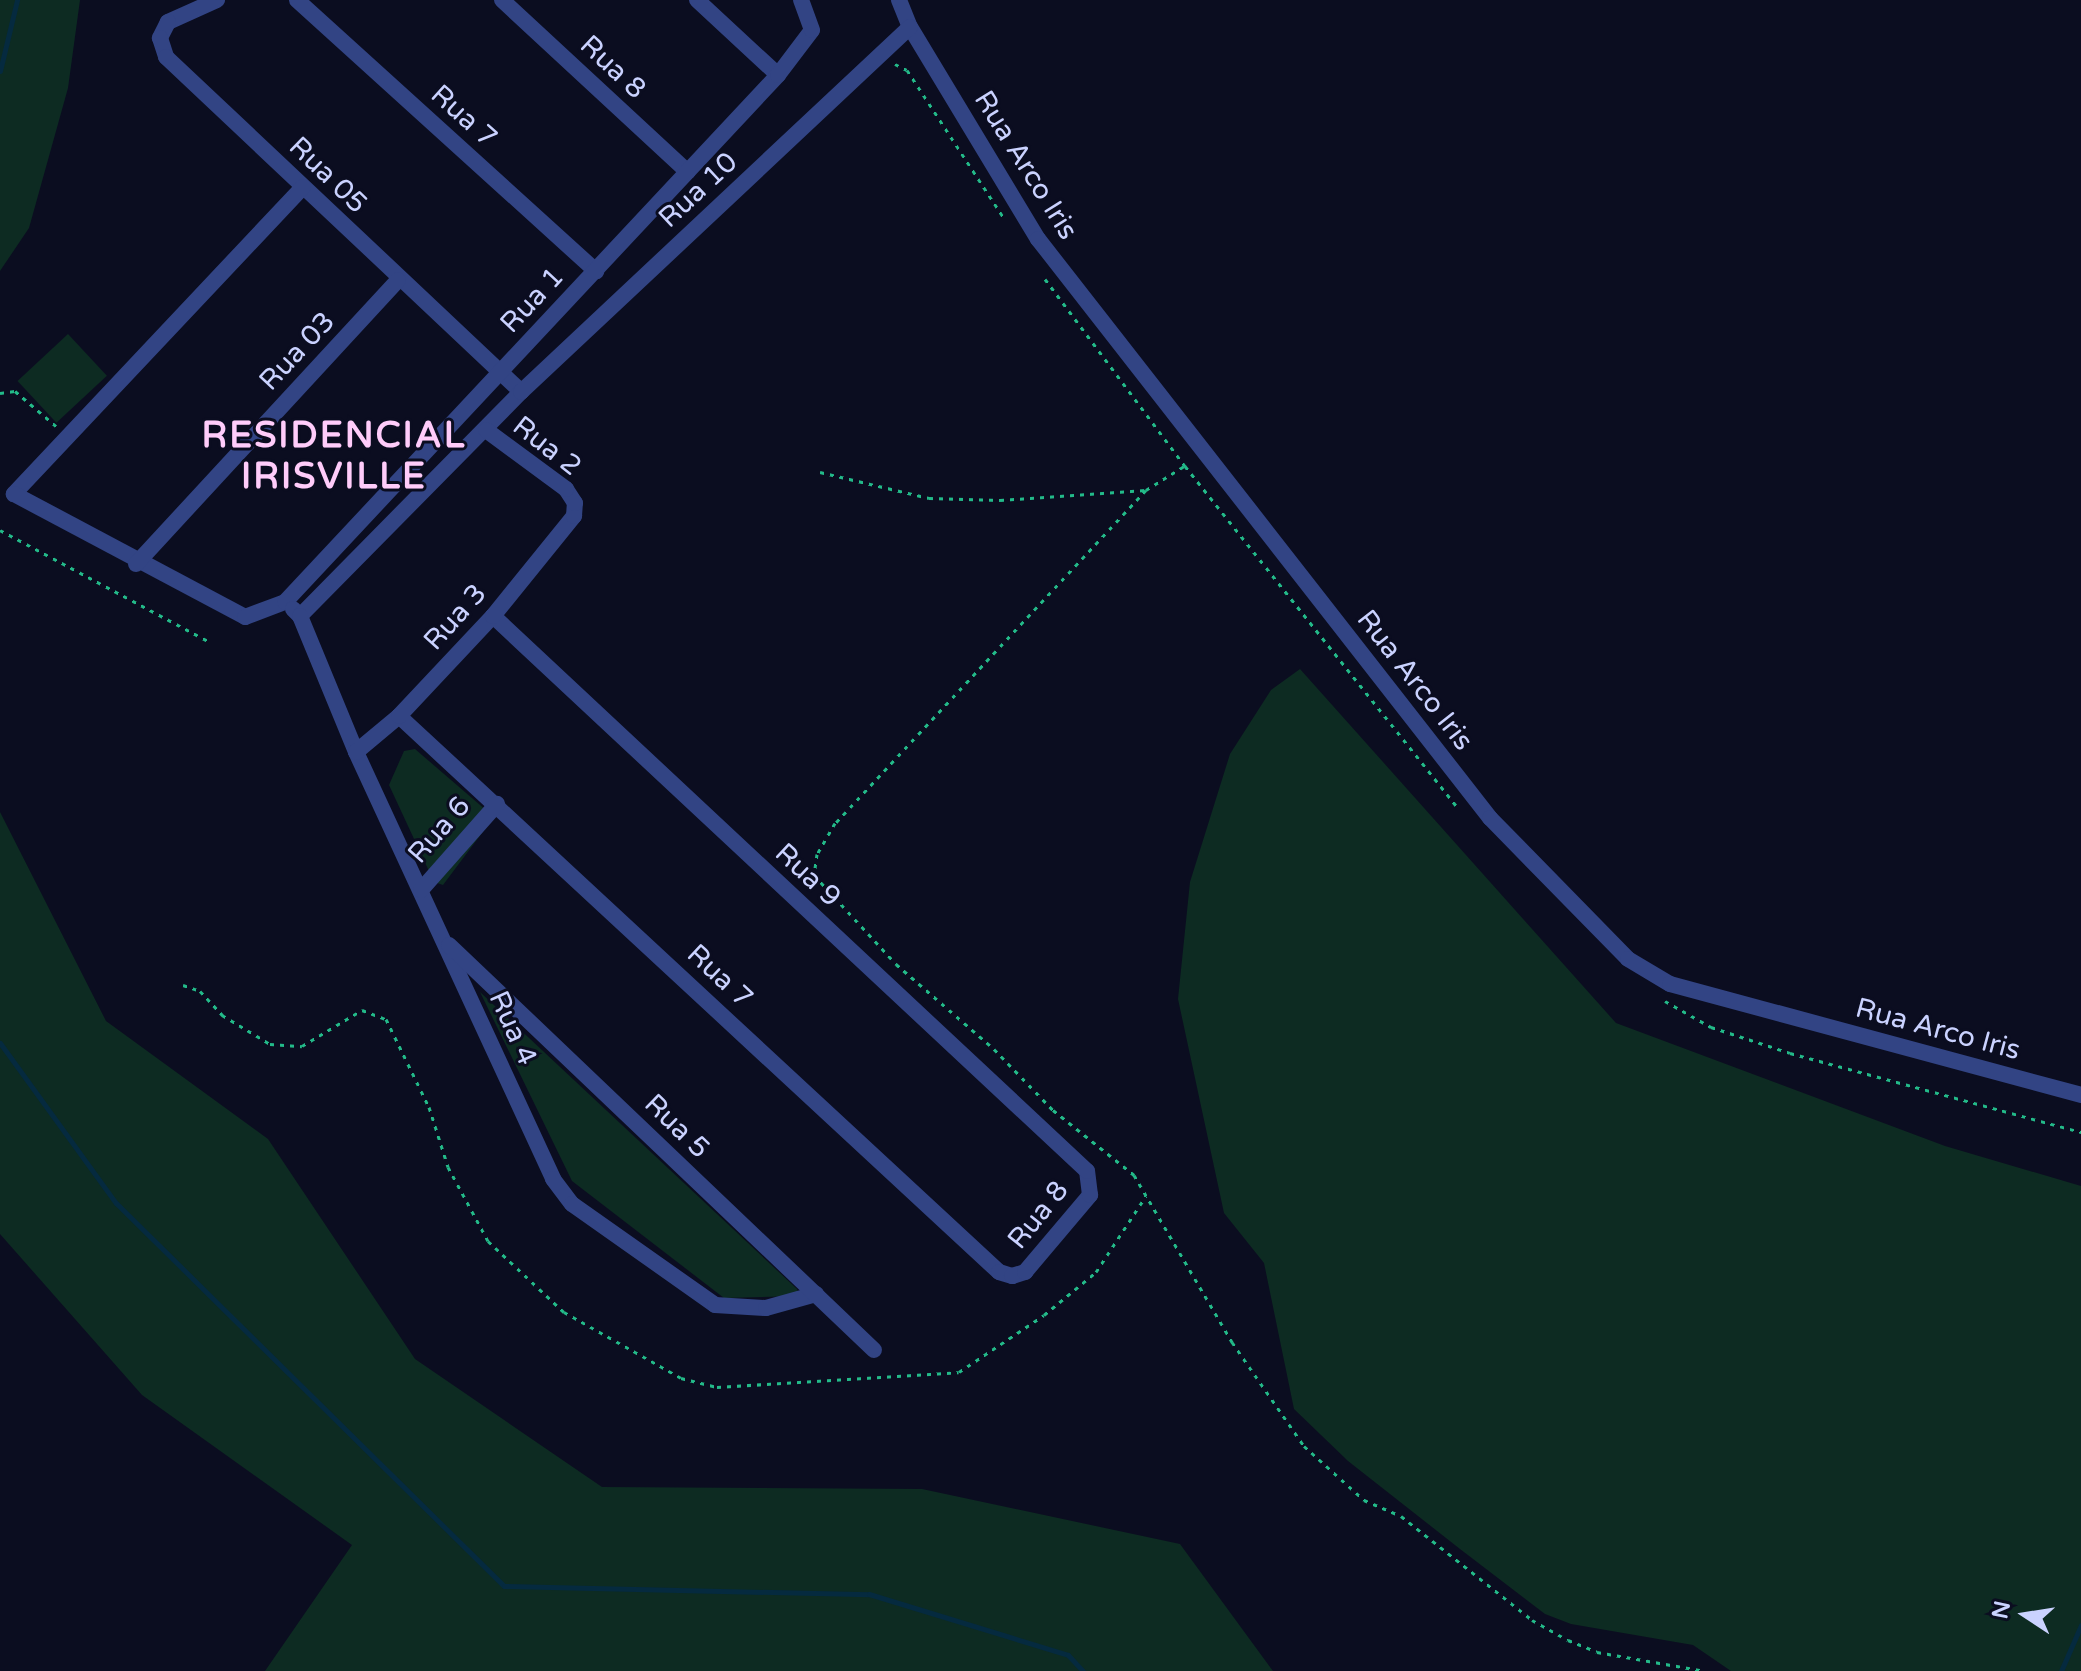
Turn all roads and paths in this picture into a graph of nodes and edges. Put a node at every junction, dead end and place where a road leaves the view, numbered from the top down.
1 (217, 0) edge
2 (297, 0) edge
3 (502, 0) edge
4 (697, 0) edge
5 (801, 0) edge
6 (899, 0) edge
7 (910, 27) junction
8 (778, 75) junction
9 (688, 172) junction
10 (303, 187) junction
11 (1011, 230) dead end
12 (596, 271) junction
13 (1042, 274) dead end
14 (398, 280) junction
15 (500, 373) junction
16 (521, 392) junction
17 (0, 393) edge
18 (486, 430) junction
19 (67, 437) junction
20 (1205, 453) junction
21 (1185, 466) junction
22 (820, 472) dead end
23 (1146, 490) junction
24 (575, 503) joint
25 (0, 530) edge
26 (136, 564) junction
27 (285, 602) junction
28 (300, 616) junction
29 (493, 616) junction
30 (208, 641) dead end
31 (399, 716) junction
32 (356, 752) junction
33 (497, 804) junction
34 (1464, 815) dead end
35 (421, 890) junction
36 (444, 940) junction
37 (183, 985) dead end
38 (1662, 1000) dead end
39 (2081, 1095) edge
40 (2081, 1132) edge
41 (1087, 1171) joint
42 (1146, 1196) junction
43 (1005, 1275) joint
44 (816, 1294) junction
45 (874, 1350) dead end
46 (1705, 1671) edge

1 - 10 street, Rua 05
2 - 12 street, Rua 7
3 - 9 street, Rua 8
4 - 8 street
5 - 8 street, Rua 1
6 - 7 street, Rua Arco Iris
7 - 11 path
7 - 16 street, Rua 10
7 - 20 street, Rua Arco Iris
8 - 9 street, Rua 1
9 - 12 street, Rua 1
10 - 14 street, Rua 05
10 - 19 street, Rua 1
12 - 15 street, Rua 1
13 - 21 path
14 - 15 street, Rua 05
14 - 26 street, Rua 03
15 - 16 street, Rua 05
15 - 27 street, Rua 1
16 - 18 street
17 - 19 path
18 - 24 street, Rua 2
18 - 28 street
19 - 26 street, Rua 1
20 - 21 path
20 - 39 street, Rua Arco Iris
21 - 23 path
21 - 34 path
22 - 23 path
23 - 42 path
24 - 29 street, Rua 3
25 - 30 path
26 - 27 street, Rua 1
27 - 28 street
28 - 32 street, Rua 4
29 - 31 street, Rua 3
29 - 41 street, Rua 9
31 - 32 street, Rua 3
31 - 33 street, Rua 7
32 - 35 street, Rua 4
33 - 35 street, Rua 6
33 - 43 street, Rua 7
35 - 36 street, Rua 4
36 - 44 street, Rua 5
36 - 44 street, Rua 4
37 - 42 path
38 - 40 path
41 - 43 street, Rua 8
42 - 46 path
44 - 45 street, Rua 5

